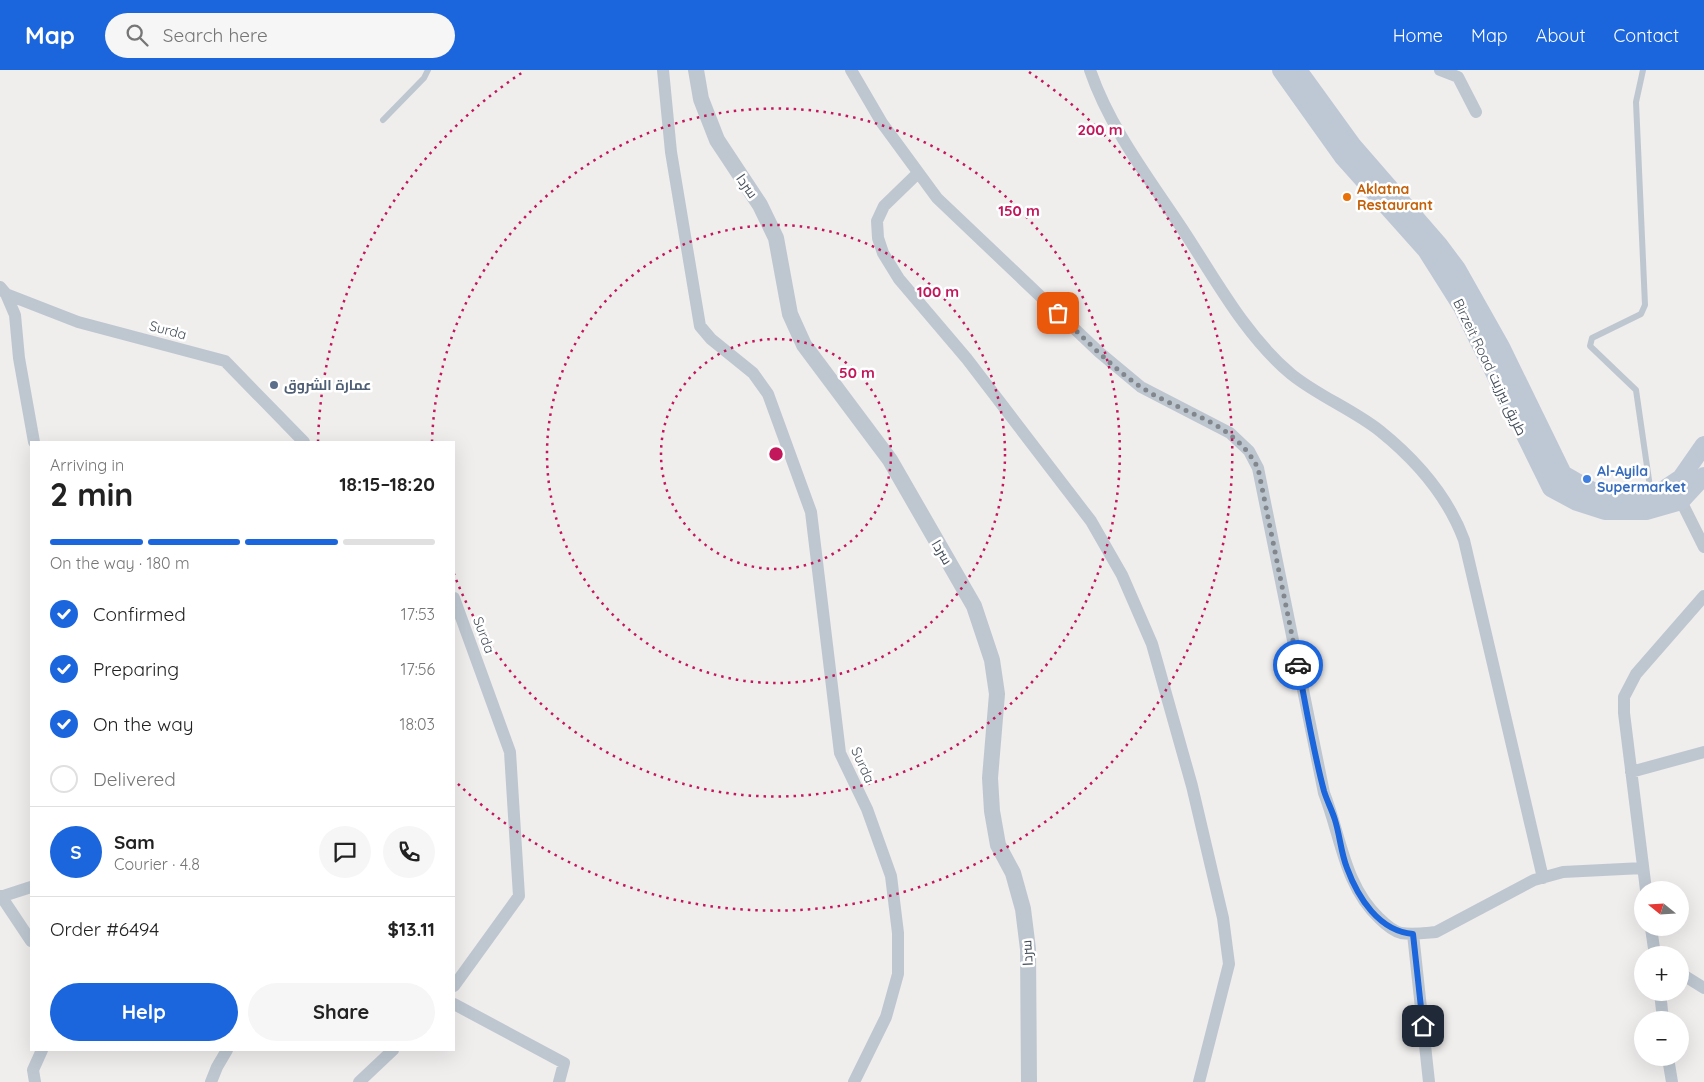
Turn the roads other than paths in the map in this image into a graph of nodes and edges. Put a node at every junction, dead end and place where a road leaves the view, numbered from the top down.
1 (428, 70) edge
2 (663, 70) edge
3 (696, 70) edge
4 (851, 70) edge
5 (1090, 70) edge
6 (1280, 70) edge
7 (1298, 70) edge
8 (1440, 70) edge
9 (1642, 70) edge
10 (1476, 112) dead end
11 (383, 120) dead end
12 (1348, 152) junction
13 (918, 173) junction
14 (3, 290) edge
15 (34, 441) edge
16 (303, 441) edge
17 (1704, 445) edge
18 (1704, 476) edge
19 (1672, 484) junction
20 (1651, 495) junction
21 (1681, 501) junction
22 (1704, 548) edge
23 (1704, 596) edge
24 (455, 601) edge
25 (1704, 752) edge
26 (1631, 772) junction
27 (1643, 868) junction
28 (1542, 878) junction
29 (1645, 881) edge
30 (30, 887) edge
31 (0, 896) edge
32 (1413, 934) junction
33 (30, 941) edge
34 (1689, 979) edge
35 (455, 985) edge
36 (1704, 988) edge
37 (455, 1005) edge
38 (42, 1051) edge
39 (226, 1051) edge
40 (392, 1051) edge
41 (1669, 1066) edge
42 (34, 1082) edge
43 (211, 1082) edge
44 (359, 1082) edge
45 (559, 1082) edge
46 (854, 1082) edge
47 (1029, 1082) edge
48 (1199, 1082) edge
49 (1429, 1082) edge
50 (1672, 1082) edge

1 - 11 lane
2 - 46 street, Surda
3 - 47 street, سردا
4 - 13 street
5 - 28 street
6 - 12 main road, Birzeit Road طريق بيرزيت
7 - 12 main road
8 - 10 street
9 - 20 lane
12 - 20 main road
12 - 21 main road, Birzeit Road طريق بيرزيت
13 - 32 street
13 - 48 street
14 - 15 street
14 - 16 street, Surda
17 - 19 main road
18 - 21 main road
19 - 20 main road
19 - 21 main road
21 - 22 street
23 - 26 street
24 - 35 street, Surda
25 - 26 street
26 - 27 street
27 - 28 street
27 - 29 street
28 - 32 street
30 - 31 street
31 - 33 street
32 - 49 street
34 - 36 street
37 - 45 street
38 - 42 street
39 - 43 street
40 - 44 street
41 - 50 street

